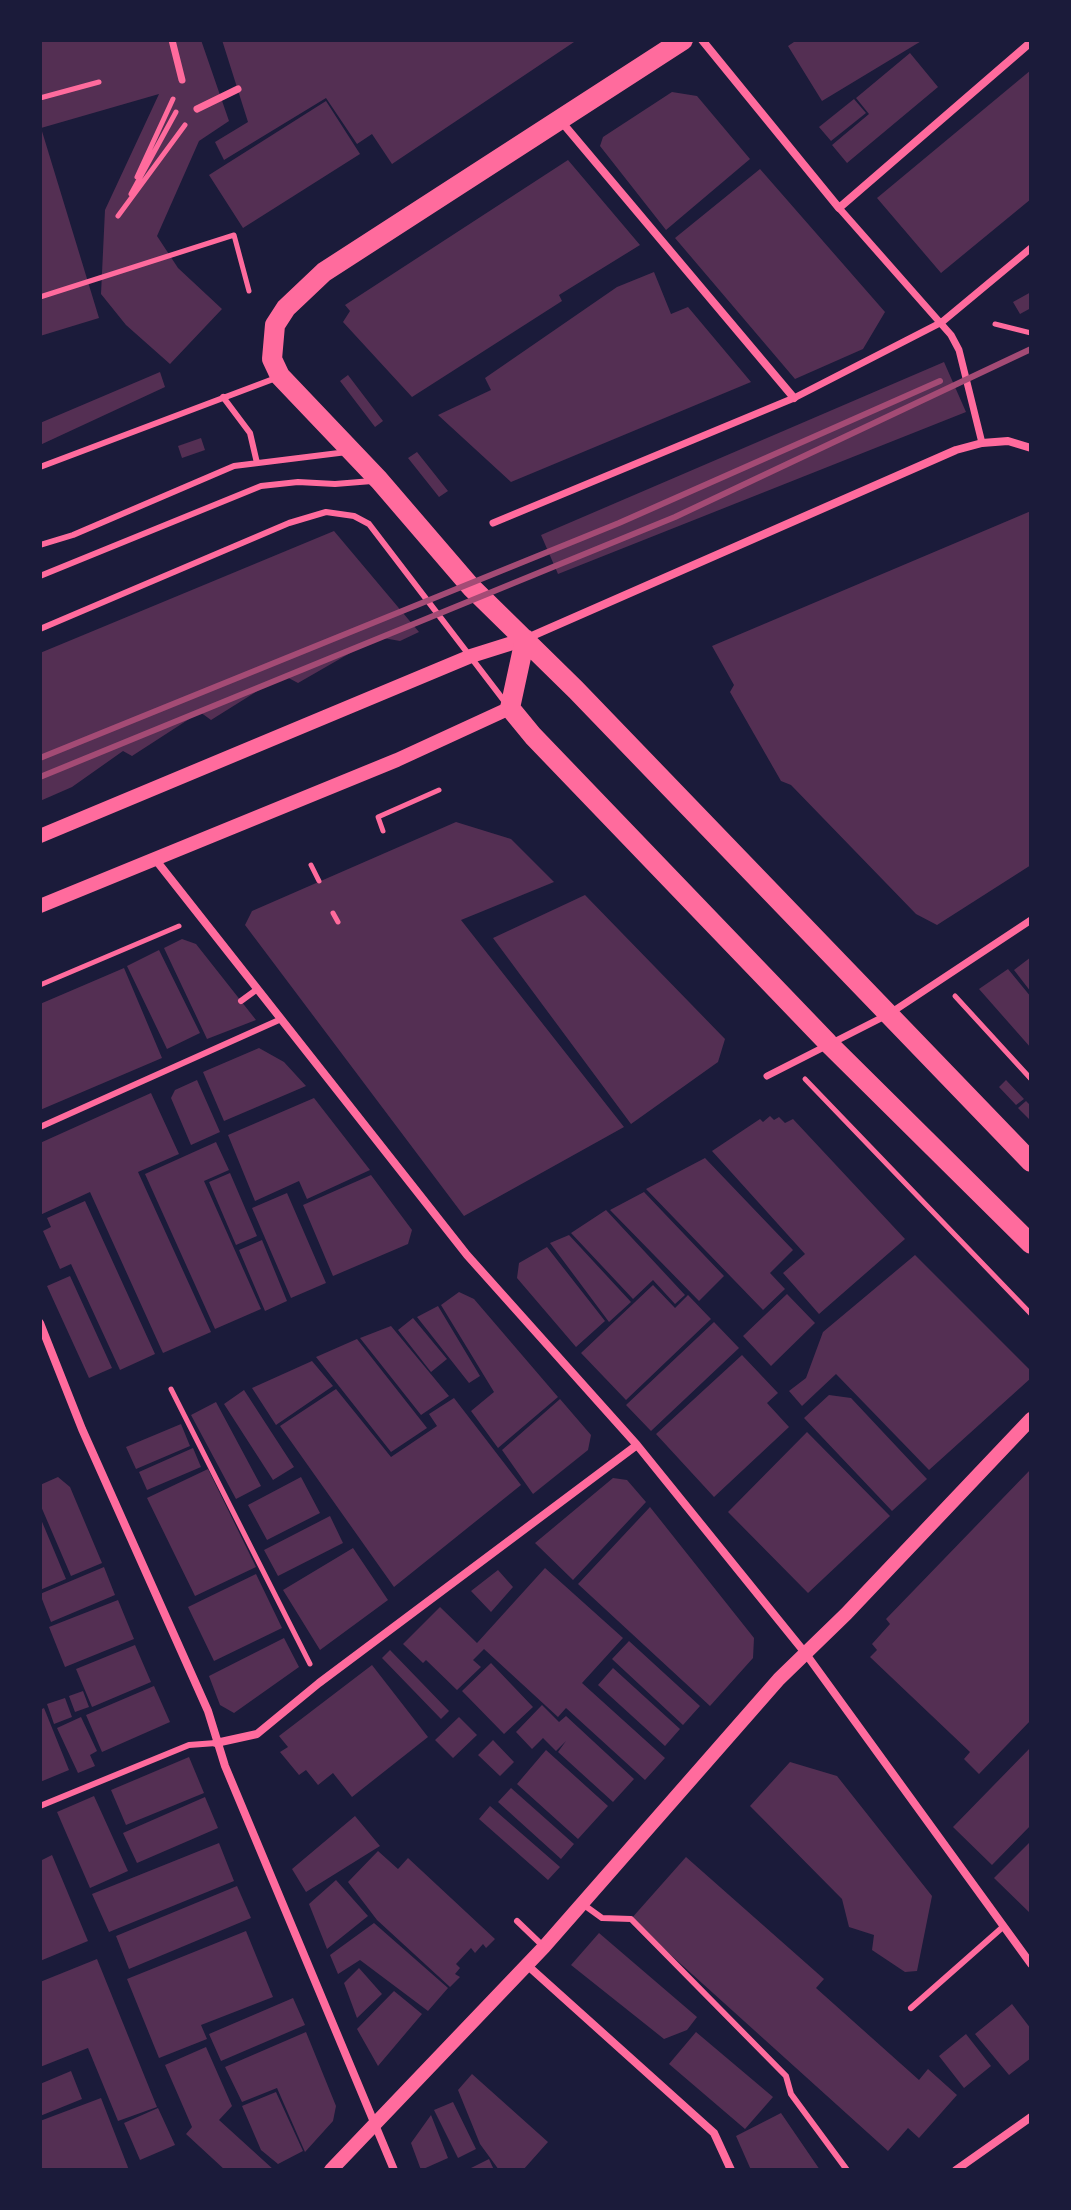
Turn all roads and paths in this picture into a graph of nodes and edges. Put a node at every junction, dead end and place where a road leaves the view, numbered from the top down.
1 (172, 40) edge
2 (683, 40) edge
3 (702, 40) edge
4 (1031, 42) edge
5 (182, 80) joint
6 (99, 82) dead end
7 (238, 89) dead end
8 (40, 98) edge
9 (197, 109) joint
10 (559, 119) junction
11 (839, 208) junction
12 (1031, 248) edge
13 (249, 291) dead end
14 (40, 297) edge
15 (942, 322) junction
16 (995, 324) dead end
17 (1031, 333) edge
18 (280, 376) junction
19 (223, 397) junction
20 (794, 398) junction
21 (982, 443) junction
22 (1031, 448) edge
23 (351, 452) junction
24 (257, 463) junction
25 (40, 467) edge
26 (379, 480) junction
27 (493, 523) dead end
28 (40, 545) edge
29 (40, 576) edge
30 (40, 629) edge
31 (525, 639) junction
32 (471, 656) junction
33 (510, 708) junction
34 (439, 790) dead end
35 (383, 831) dead end
36 (40, 836) edge
37 (155, 859) junction
38 (311, 865) dead end
39 (319, 881) dead end
40 (40, 906) edge
41 (333, 913) dead end
42 (1031, 920) edge
43 (338, 922) dead end
44 (187, 923) dead end
45 (941, 981) junction
46 (40, 985) edge
47 (256, 990) junction
48 (241, 1001) dead end
49 (889, 1014) junction
50 (279, 1020) junction
51 (828, 1043) junction
52 (790, 1064) junction
53 (767, 1076) dead end
54 (1031, 1079) edge
55 (40, 1127) edge
56 (1031, 1162) edge
57 (1031, 1244) edge
58 (1031, 1314) edge
59 (40, 1323) edge
60 (171, 1389) dead end
61 (1031, 1419) edge
62 (637, 1445) junction
63 (806, 1654) junction
64 (319, 1683) junction
65 (216, 1743) junction
66 (40, 1806) edge
67 (581, 1902) junction
68 (517, 1921) dead end
69 (1004, 1926) junction
70 (544, 1947) junction
71 (1031, 1964) edge
72 (527, 1965) junction
73 (911, 2008) dead end
74 (1031, 2117) edge
75 (373, 2124) junction
76 (331, 2170) edge
77 (394, 2170) edge
78 (731, 2170) edge
79 (847, 2170) edge
80 (956, 2170) edge

1 - 5 street
2 - 10 main road
3 - 11 street
4 - 11 street
5 - 9 path
6 - 8 path
7 - 9 street
10 - 18 main road
10 - 20 street
11 - 15 street
12 - 15 street
13 - 14 path
15 - 20 street
15 - 21 street
16 - 17 path
18 - 19 lane
18 - 23 main road
19 - 24 lane
19 - 25 lane
20 - 27 street
21 - 22 street
21 - 31 street
23 - 24 lane
23 - 26 main road
24 - 28 lane
26 - 29 lane
26 - 31 main road
30 - 32 lane
31 - 32 street
31 - 33 main road
31 - 49 main road
32 - 33 lane
32 - 36 street
33 - 37 street
33 - 51 main road
34 - 35 path
37 - 40 street
37 - 47 street
38 - 39 path
41 - 43 path
42 - 45 street
44 - 46 path
45 - 49 street
45 - 54 path
47 - 48 lane
47 - 50 street
49 - 51 street
49 - 56 main road
50 - 55 lane
50 - 62 street
51 - 52 street
51 - 57 main road
52 - 53 street
52 - 58 path
59 - 65 street
60 - 64 path
61 - 63 street
62 - 63 street
62 - 64 street
63 - 67 street
63 - 69 street
64 - 65 street
65 - 66 lane
65 - 75 street
67 - 70 street
67 - 79 lane
68 - 70 lane
69 - 71 street
69 - 73 lane
70 - 72 street
72 - 75 street
72 - 78 street
74 - 80 street
75 - 76 street
75 - 77 street

